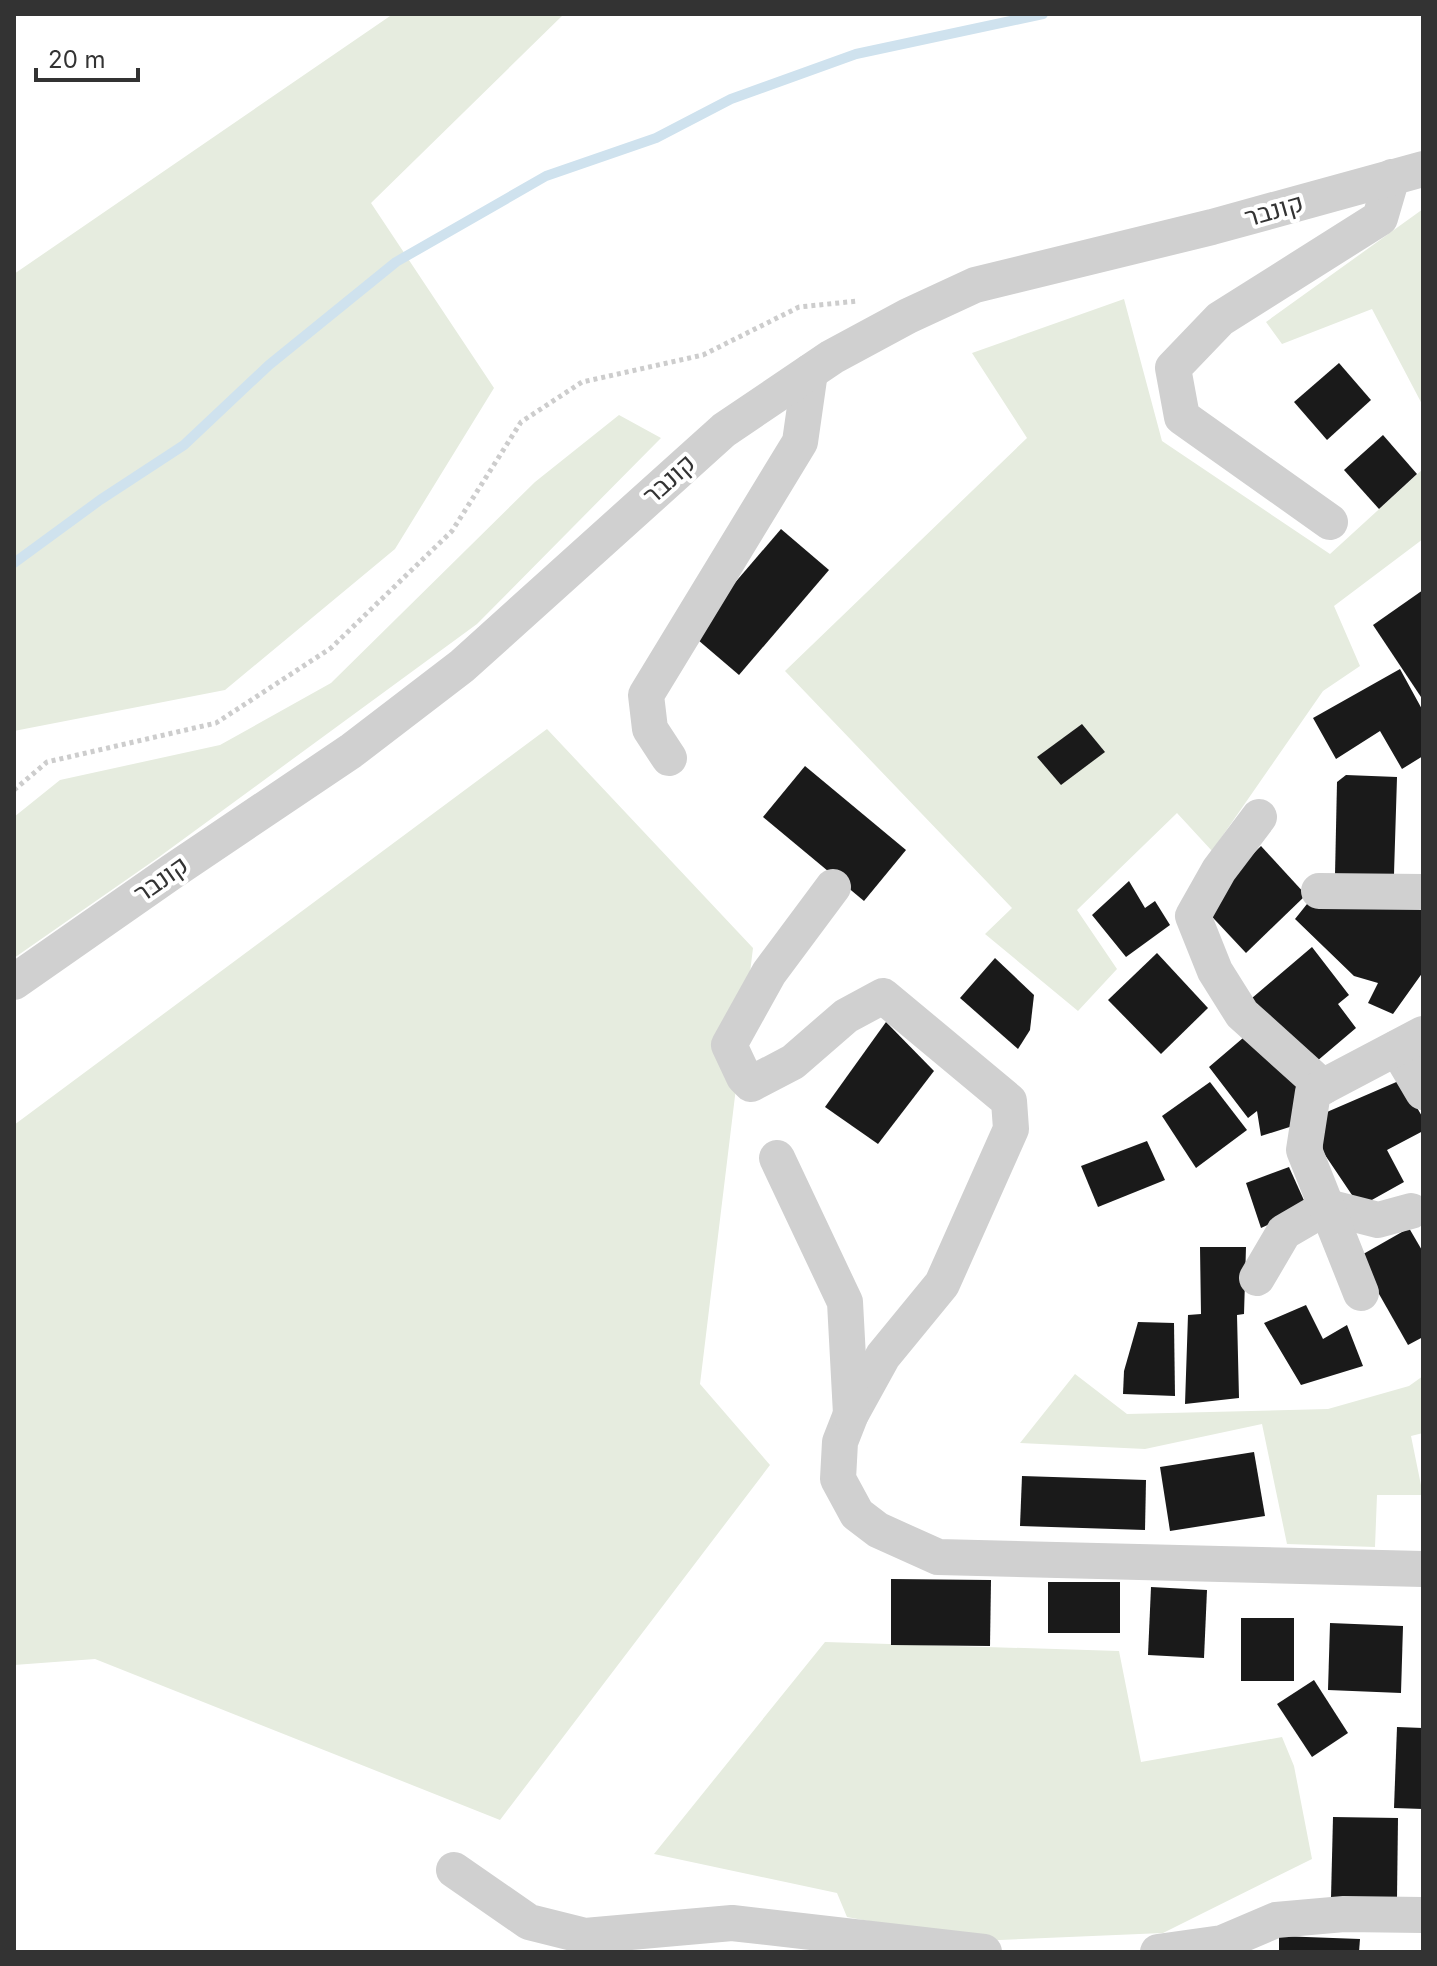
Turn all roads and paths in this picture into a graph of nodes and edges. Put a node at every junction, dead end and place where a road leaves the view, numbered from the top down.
1 (1408, 173) edge
2 (858, 301) dead end
3 (810, 372) junction
4 (1330, 522) dead end
5 (669, 758) dead end
6 (14, 790) edge
7 (1259, 817) dead end
8 (833, 887) dead end
9 (1319, 891) dead end
10 (1423, 892) edge
11 (14, 982) edge
12 (1410, 1041) edge
13 (1323, 1087) junction
14 (1423, 1092) edge
15 (777, 1158) dead end
16 (1327, 1207) junction
17 (1411, 1211) dead end
18 (1257, 1278) dead end
19 (1361, 1293) dead end
20 (851, 1414) junction
21 (1423, 1569) edge
22 (454, 1870) dead end
23 (1423, 1915) edge
24 (984, 1952) edge
25 (1158, 1952) edge

1 - 3 street, קונבר
1 - 4 street
2 - 6 path
3 - 5 street
3 - 11 street, קונבר
7 - 13 street
8 - 20 street
9 - 10 street
12 - 13 street
12 - 14 street
13 - 16 street
15 - 20 street
16 - 17 street
16 - 18 street
16 - 19 street
20 - 21 street
22 - 24 street
23 - 25 street

